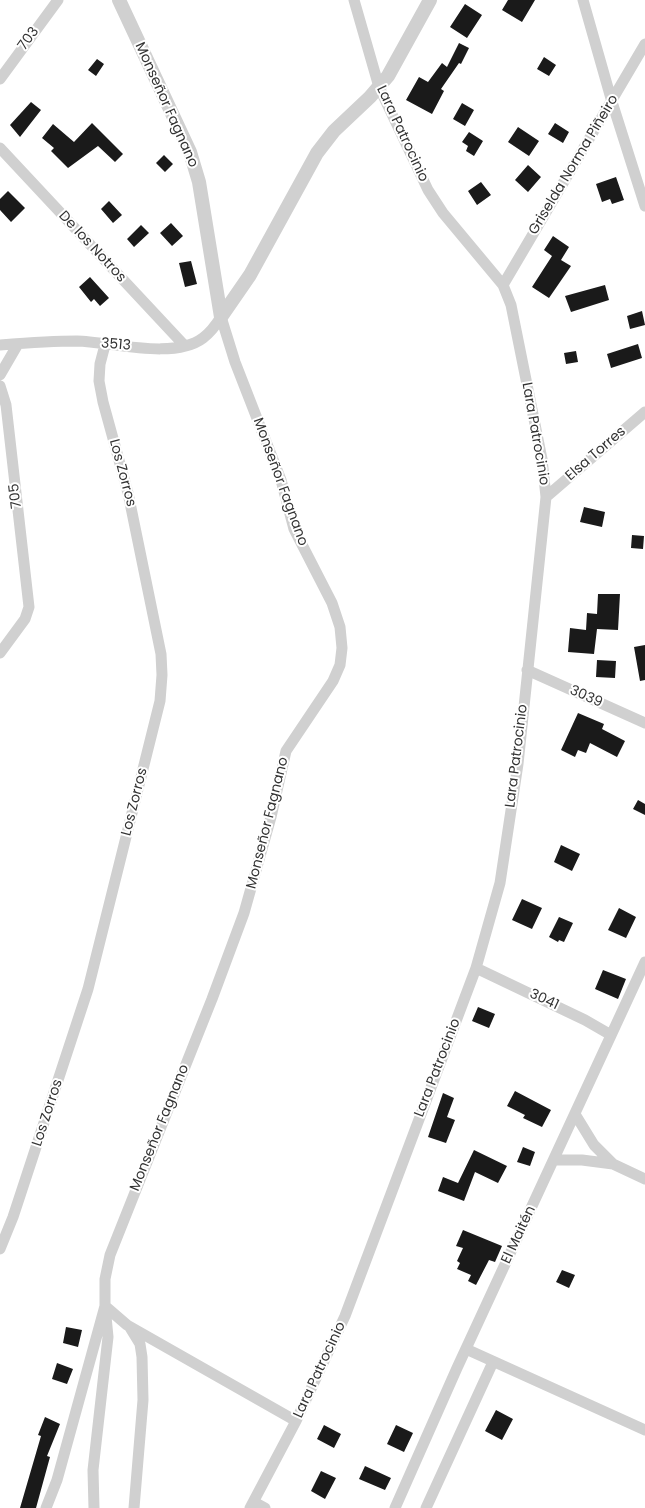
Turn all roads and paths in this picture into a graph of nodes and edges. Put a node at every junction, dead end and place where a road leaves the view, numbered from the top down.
1 (58, 0) edge
2 (120, 0) edge
3 (354, 0) edge
4 (430, 0) edge
5 (583, 0) edge
6 (645, 44) edge
7 (0, 79) edge
8 (379, 87) junction
9 (612, 102) junction
10 (0, 148) edge
11 (645, 206) edge
12 (503, 285) junction
13 (221, 317) junction
14 (18, 344) junction
15 (0, 345) edge
16 (105, 345) junction
17 (184, 345) junction
18 (0, 375) edge
19 (0, 386) edge
20 (645, 412) edge
21 (546, 497) junction
22 (0, 653) edge
23 (527, 670) junction
24 (645, 724) edge
25 (645, 964) edge
26 (476, 968) junction
27 (612, 1034) junction
28 (575, 1114) junction
29 (554, 1160) junction
30 (614, 1164) junction
31 (645, 1178) edge
32 (0, 1249) edge
33 (105, 1306) junction
34 (127, 1324) junction
35 (466, 1349) junction
36 (493, 1362) junction
37 (296, 1421) junction
38 (645, 1430) edge
39 (252, 1505) edge
40 (49, 1507) edge
41 (398, 1507) edge
42 (94, 1508) edge
43 (134, 1508) edge
44 (265, 1508) edge
45 (426, 1508) edge

1 - 7 street, 703
2 - 13 street, Monseñor Fagnano
3 - 8 street, Lara Patrocinio
4 - 8 street
5 - 9 street
6 - 9 street, Griselda Norma Piñeiro
8 - 12 street, Lara Patrocinio
8 - 13 street
9 - 11 street
9 - 12 street, Griselda Norma Piñeiro
10 - 17 street, De los Notros
12 - 21 street, Lara Patrocinio
13 - 17 street, 3513
13 - 33 street, Monseñor Fagnano
14 - 15 street, 3513
14 - 16 street, 3513
14 - 18 street
16 - 17 street, 3513
16 - 32 street, Los Zorros
19 - 22 street, 705
20 - 21 street, Elsa Torres
21 - 23 street, Lara Patrocinio
23 - 24 street, 3039
23 - 26 street, Lara Patrocinio
25 - 27 street, El Maitén
26 - 27 street, 3041
26 - 37 street, Lara Patrocinio
27 - 28 street, El Maitén
28 - 29 street, El Maitén
28 - 30 street
29 - 30 street
29 - 35 street, El Maitén
30 - 31 street
33 - 34 street
33 - 40 street
33 - 42 street, Monseñor Fagnano
34 - 37 street
34 - 43 street
35 - 36 street
35 - 41 street, El Maitén
36 - 38 street
36 - 45 street
37 - 39 street, Lara Patrocinio
39 - 44 street

